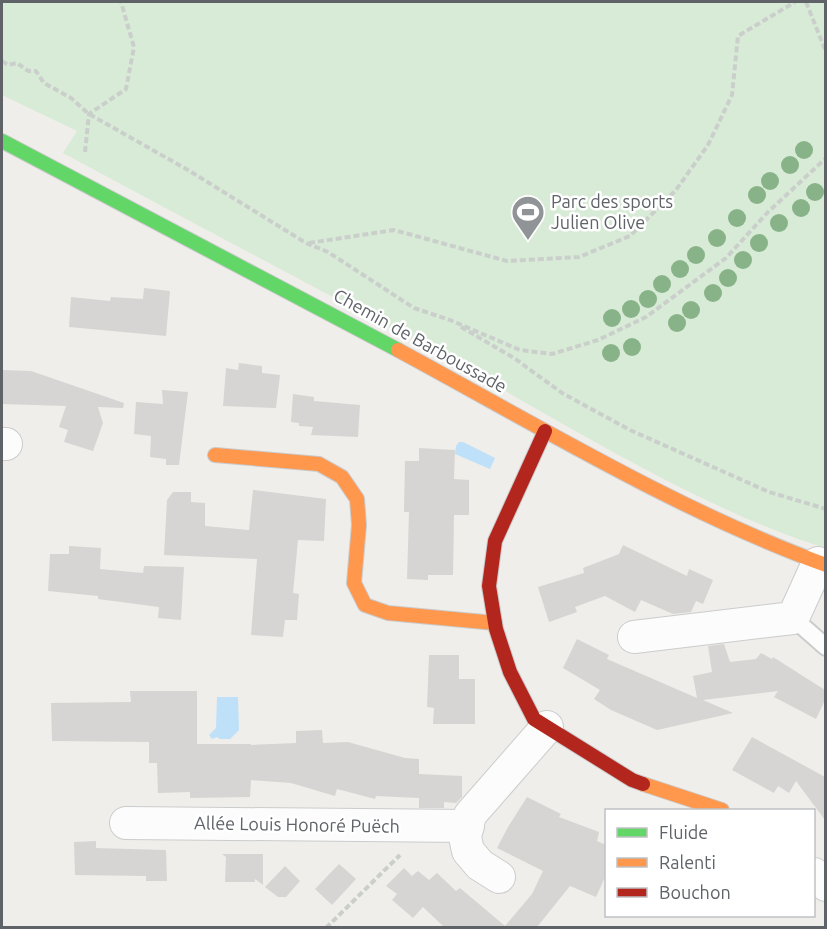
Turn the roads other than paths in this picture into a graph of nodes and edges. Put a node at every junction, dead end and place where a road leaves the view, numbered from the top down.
1 (2, 141) edge
2 (545, 431) junction
3 (215, 455) dead end
4 (822, 564) edge
5 (793, 618) junction
6 (495, 623) junction
7 (634, 637) dead end
8 (825, 647) edge
9 (547, 727) junction
10 (719, 809) edge
11 (126, 823) dead end
12 (468, 826) junction
13 (499, 877) dead end

1 - 2 street, Chemin de Barboussade
2 - 4 street, Chemin de Barboussade
2 - 6 street
3 - 6 street
4 - 5 street
5 - 7 street
5 - 8 lane
6 - 9 street
9 - 10 street
9 - 12 street
11 - 12 street, Allée Louis Honoré Puëch
12 - 13 street

